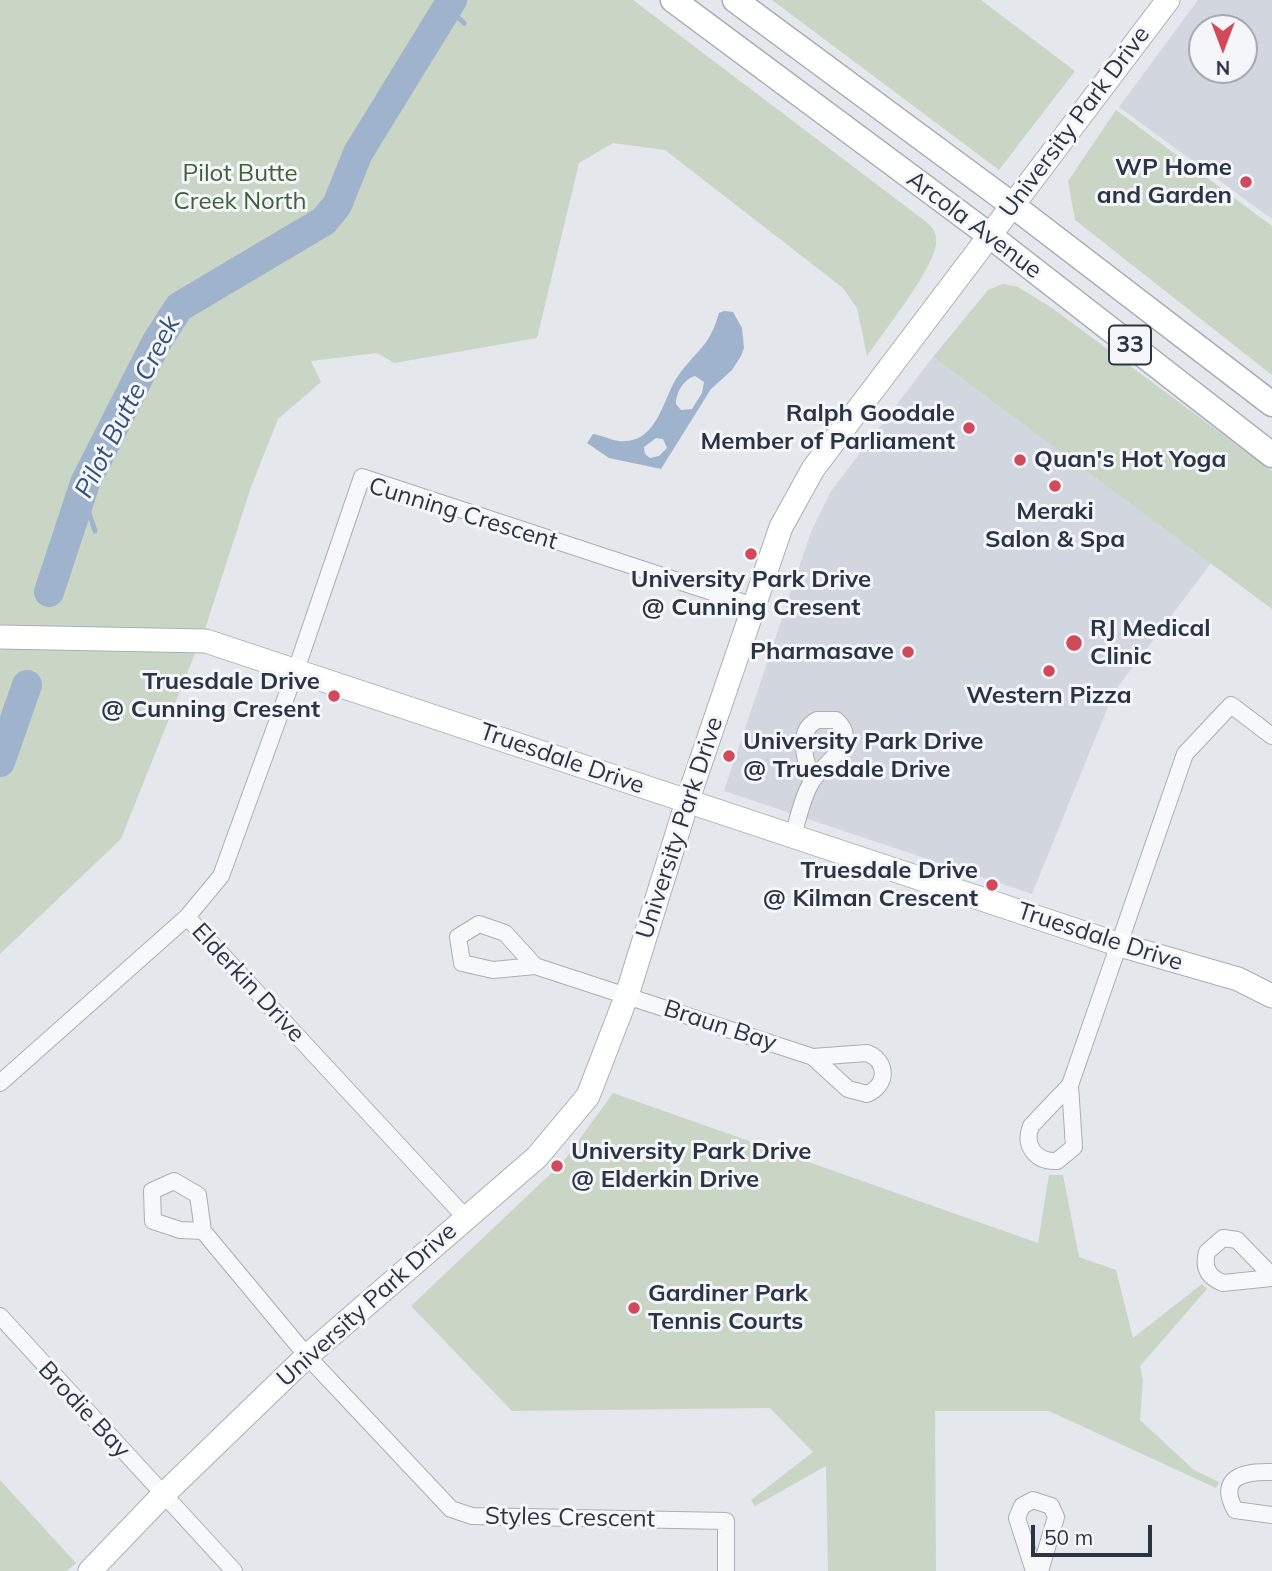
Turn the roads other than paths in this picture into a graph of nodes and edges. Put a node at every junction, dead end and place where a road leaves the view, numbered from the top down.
1 (673, 0) edge
2 (735, 0) edge
3 (1168, 0) edge
4 (1011, 204) junction
5 (989, 235) junction
6 (1272, 404) edge
7 (1272, 455) edge
8 (754, 606) junction
9 (0, 637) edge
10 (296, 670) junction
11 (1272, 736) edge
12 (811, 782) dead end
13 (687, 802) junction
14 (793, 836) junction
15 (187, 917) junction
16 (1120, 945) junction
17 (535, 966) dead end
18 (627, 995) junction
19 (1272, 996) edge
20 (813, 1057) dead end
21 (21, 1062) junction
22 (0, 1066) edge
23 (0, 1083) edge
24 (1070, 1085) dead end
25 (465, 1217) junction
26 (203, 1231) dead end
27 (2, 1322) edge
28 (307, 1356) junction
29 (1272, 1472) edge
30 (162, 1496) junction
31 (1272, 1515) edge
32 (90, 1571) edge
33 (234, 1571) edge
34 (726, 1571) edge
35 (1034, 1571) edge
36 (1040, 1571) edge

1 - 5 main road, Arcola Avenue / 33
2 - 4 main road, Arcola Avenue / 33
3 - 4 street, University Park Drive
4 - 5 street, University Park Drive
4 - 6 main road, Arcola Avenue / 33
5 - 7 main road, Arcola Avenue / 33
5 - 8 street, University Park Drive
8 - 10 street, Cunning Crescent
8 - 13 street, University Park Drive
9 - 10 street, Truesdale Drive
10 - 13 street, Truesdale Drive
10 - 15 street, Elderkin Drive
11 - 16 street
12 - 14 street
13 - 14 street, Truesdale Drive
13 - 18 street, University Park Drive
14 - 16 street, Truesdale Drive
15 - 21 street
15 - 25 street, Elderkin Drive
16 - 19 street, Truesdale Drive
16 - 24 street
17 - 18 street, Braun Bay
18 - 20 street, Braun Bay
18 - 25 street, University Park Drive
21 - 22 street
21 - 23 street
25 - 28 street, University Park Drive
26 - 28 street
27 - 30 street, Brodie Bay
28 - 30 street, University Park Drive
28 - 34 street, Styles Crescent
29 - 31 street
30 - 32 street, University Park Drive
30 - 33 street, Brodie Bay
35 - 36 street

